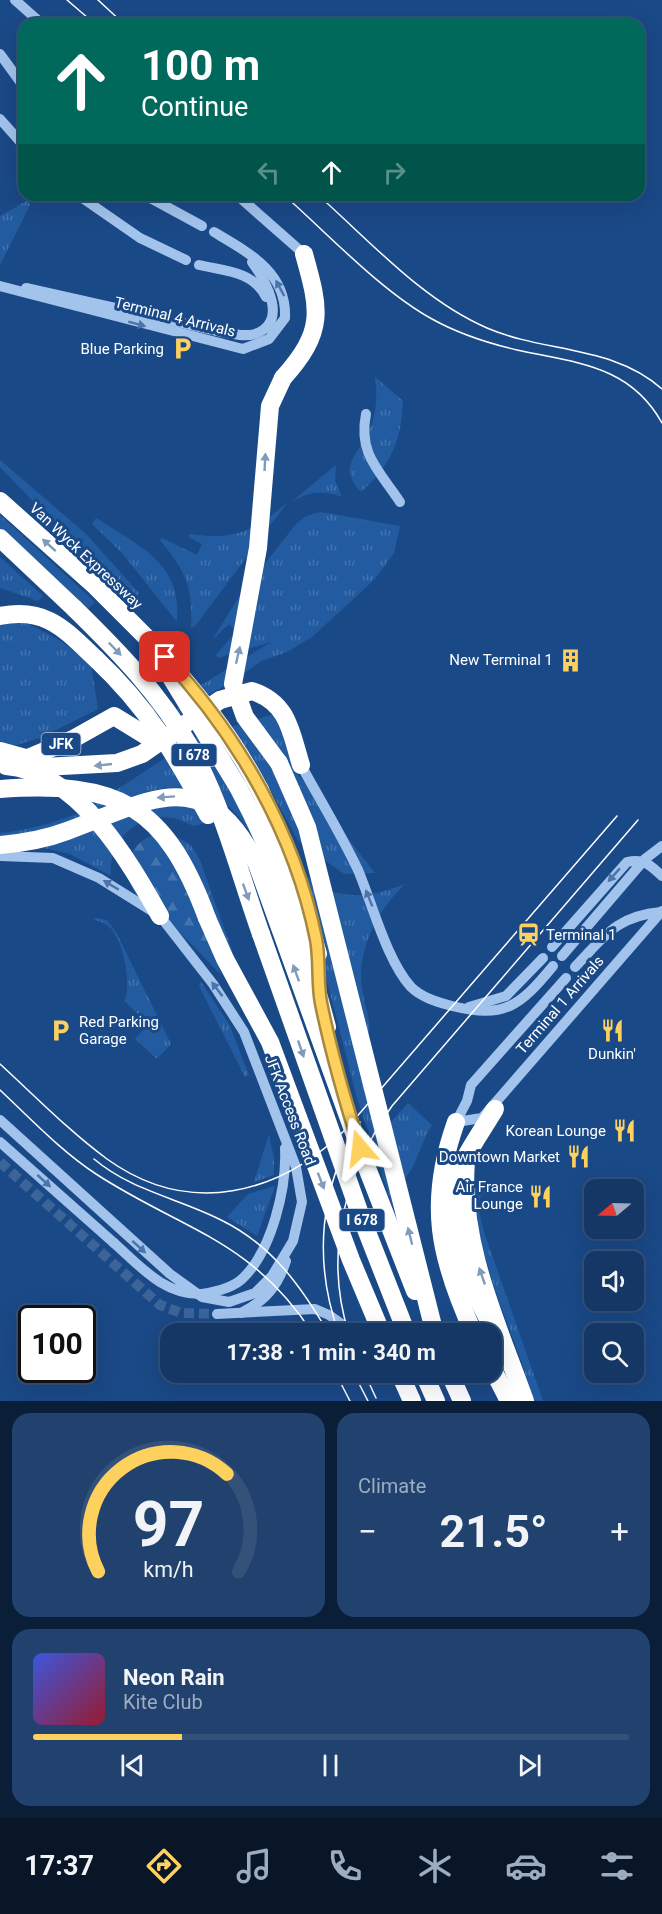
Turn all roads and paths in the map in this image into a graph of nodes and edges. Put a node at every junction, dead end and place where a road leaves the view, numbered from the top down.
1 (15, 0) edge
2 (35, 18) edge
3 (0, 54) edge
4 (18, 79) edge
5 (0, 119) edge
6 (18, 139) edge
7 (87, 201) edge
8 (156, 201) edge
9 (244, 201) edge
10 (202, 226) dead end
11 (214, 232) dead end
12 (244, 252) junction
13 (304, 254) joint
14 (186, 260) dead end
15 (199, 265) dead end
16 (0, 286) edge
17 (271, 318) junction
18 (366, 414) dead end
19 (0, 501) edge
20 (400, 502) dead end
21 (0, 526) edge
22 (0, 538) edge
23 (68, 602) junction
24 (0, 616) edge
25 (150, 641) junction
26 (158, 743) junction
27 (2, 762) edge
28 (27, 763) junction
29 (301, 765) joint
30 (0, 789) edge
31 (0, 845) edge
32 (662, 846) edge
33 (0, 856) edge
34 (237, 866) junction
35 (662, 876) edge
36 (662, 913) edge
37 (160, 916) junction
38 (552, 948) dead end
39 (562, 956) dead end
40 (543, 958) dead end
41 (553, 966) dead end
42 (575, 968) dead end
43 (567, 978) dead end
44 (320, 1000) junction
45 (461, 1007) junction
46 (489, 1113) junction
47 (0, 1120) edge
48 (456, 1122) junction
49 (284, 1135) junction
50 (0, 1142) edge
51 (366, 1166) junction
52 (292, 1241) junction
53 (217, 1314) tunnel mouth
54 (239, 1314) junction
55 (340, 1323) edge
56 (378, 1323) edge
57 (403, 1323) edge
58 (430, 1323) edge
59 (431, 1323) edge
60 (470, 1323) edge
61 (507, 1352) junction
62 (400, 1383) edge
63 (404, 1383) edge
64 (428, 1383) edge
65 (454, 1383) edge
66 (500, 1383) edge
67 (410, 1397) edge
68 (436, 1401) edge
69 (462, 1401) edge
70 (509, 1401) edge
71 (525, 1401) edge

1 - 2 street
3 - 4 street
5 - 6 street
7 - 14 street
8 - 10 street
9 - 13 street
11 - 12 street, Terminal 4 Arrivals
16 -> 12 street, Terminal 4 Arrivals
12 - 17 street
59 -> 13 highway, bridge
15 - 17 street
16 - 17 street
18 - 20 street
25 -> 19 highway, Van Wyck Expressway / I 678
21 - 23 street
22 - 23 highway, I 678
23 -> 34 highway, I 678, bridge
24 - 34 highway, bridge
25 - 44 highway, Van Wyck Expressway / I 678, bridge
25 - 44 highway, bridge
26 -> 28 highway
26 - 28 highway, JFK
26 - 29 highway
27 - 28 highway, JFK
28 - 37 highway
45 -> 29 street
30 -> 56 highway, bridge
51 -> 31 highway
32 - 39 street
37 -> 33 street
34 -> 57 highway, I 678, bridge
35 -> 38 street, bridge
36 - 42 street
36 - 46 street
36 - 46 street, Terminal 1 Arrivals
49 -> 37 street, JFK Access Road
40 - 45 street
41 - 45 street
43 - 48 street
44 - 51 highway, Van Wyck Expressway / I 678
46 - 48 street
61 -> 46 highway
46 - 61 highway, bridge
47 -> 52 street, JFK Access Road
48 - 60 highway
50 -> 49 street, bridge
49 - 52 street, JFK Access Road
51 - 58 highway, Van Wyck Expressway / I 678
52 - 54 street
53 - 54 street
54 - 55 street
61 - 71 highway
62 - 67 street
63 - 67 highway
64 - 68 highway
65 - 69 highway
66 - 70 highway

